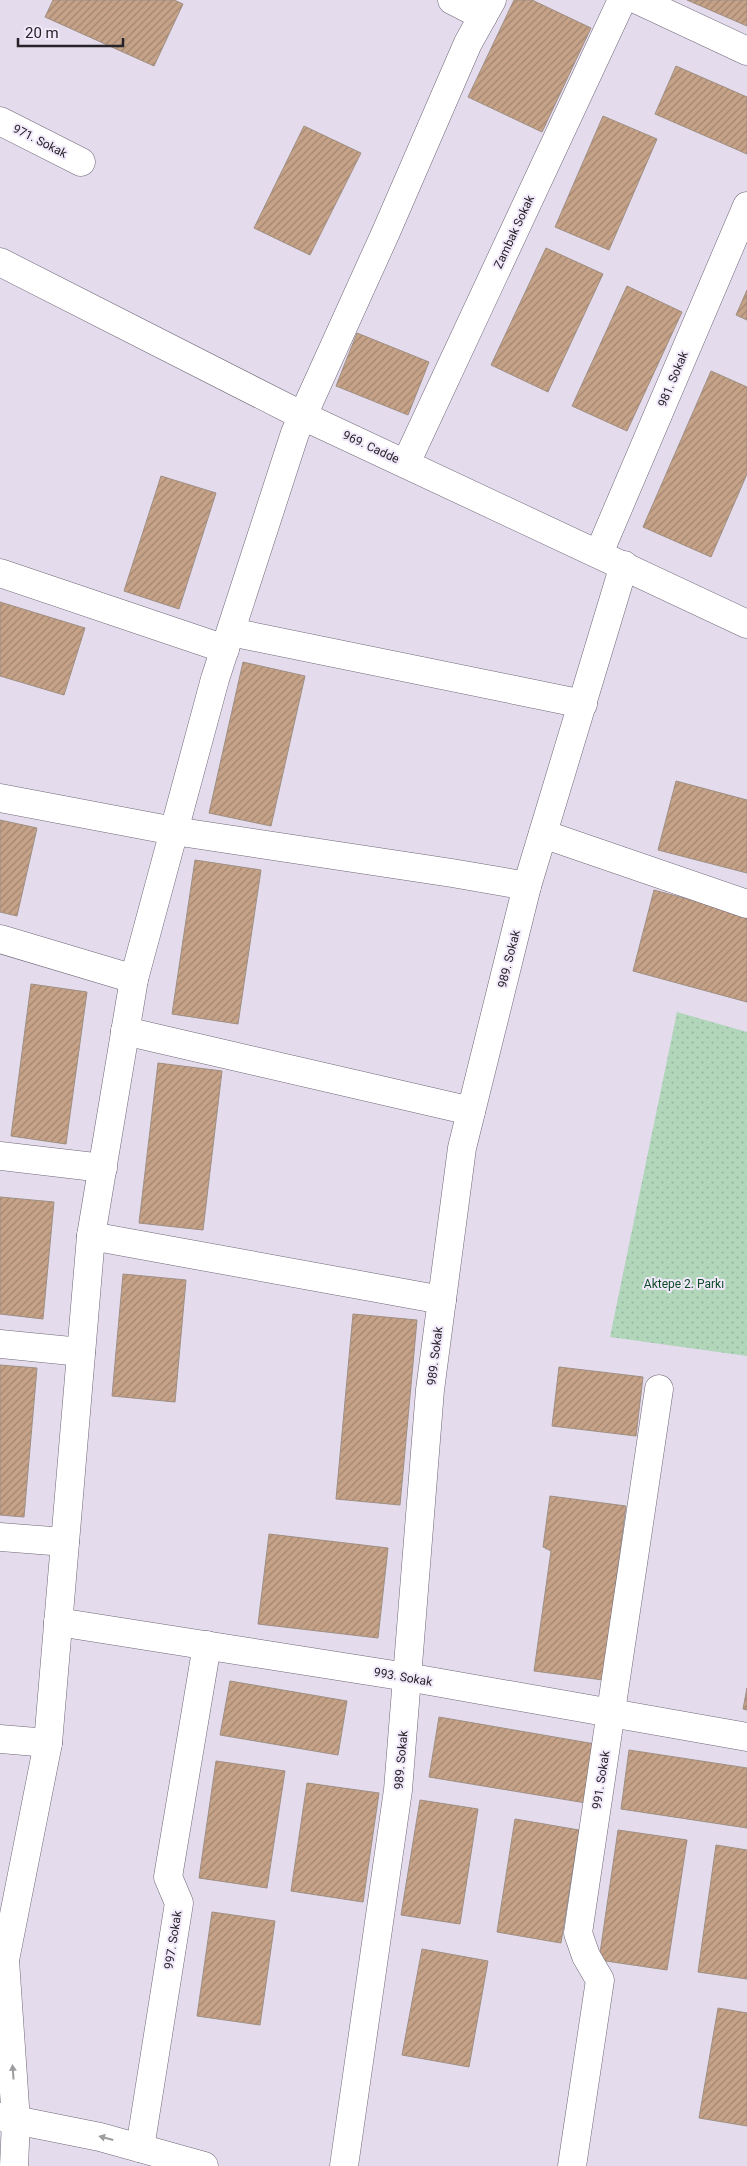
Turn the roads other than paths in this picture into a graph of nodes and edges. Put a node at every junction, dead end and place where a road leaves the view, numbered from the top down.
1 (452, 0) edge
2 (622, 0) edge
3 (638, 0) edge
4 (487, 8) edge
5 (747, 51) edge
6 (0, 121) edge
7 (81, 162) dead end
8 (747, 206) edge
9 (0, 262) edge
10 (303, 416) junction
11 (406, 463) junction
12 (600, 553) junction
13 (624, 565) junction
14 (0, 573) edge
15 (747, 624) edge
16 (228, 640) junction
17 (583, 704) junction
18 (0, 798) edge
19 (174, 830) junction
20 (543, 834) junction
21 (527, 886) junction
22 (747, 904) edge
23 (0, 939) edge
24 (134, 978) junction
25 (125, 1031) junction
26 (471, 1111) junction
27 (0, 1156) edge
28 (103, 1168) junction
29 (91, 1236) junction
30 (442, 1300) junction
31 (0, 1344) edge
32 (81, 1352) junction
33 (659, 1389) dead end
34 (0, 1537) edge
35 (65, 1542) junction
36 (58, 1622) junction
37 (207, 1645) junction
38 (408, 1677) junction
39 (611, 1713) junction
40 (747, 1737) edge
41 (0, 1739) edge
42 (48, 1743) junction
43 (2, 1964) edge
44 (8, 2119) edge
45 (140, 2148) junction
46 (14, 2166) edge
47 (204, 2166) edge
48 (344, 2166) edge
49 (572, 2166) edge

1 - 4 street
2 - 11 street, Zambak Sokak
3 - 5 street
4 - 10 street
6 - 7 street, 971. Sokak
8 - 12 street, 981. Sokak
9 - 10 street, 969. Cadde
10 - 11 street, 969. Cadde
10 - 16 street
11 - 12 street, 969. Cadde
12 - 13 street, 969. Cadde
13 - 15 street, 969. Cadde
13 - 17 street, 989. Sokak
14 - 16 street
16 - 17 street
16 - 19 street
17 - 20 street, 989. Sokak
18 - 19 street
19 - 21 street
19 - 24 street
20 - 21 street, 989. Sokak
20 - 22 street
21 - 26 street, 989. Sokak
23 - 24 street
24 - 25 street
25 - 26 street
25 - 28 street
26 - 30 street, 989. Sokak
27 - 28 street
28 - 29 street
29 - 30 street
29 - 32 street
30 - 38 street, 989. Sokak
31 - 32 street
32 - 35 street
33 - 39 street, 991. Sokak
34 - 35 street
35 - 36 street
36 - 37 street, 993. Sokak
36 - 42 street
37 - 38 street, 993. Sokak
37 - 45 street, 997. Sokak
38 - 39 street, 993. Sokak
38 - 48 street, 989. Sokak
39 - 40 street, 993. Sokak
39 - 49 street, 991. Sokak
41 - 42 street
42 - 43 street
44 -> 43 street
45 -> 44 street
44 - 46 street
45 - 47 street

